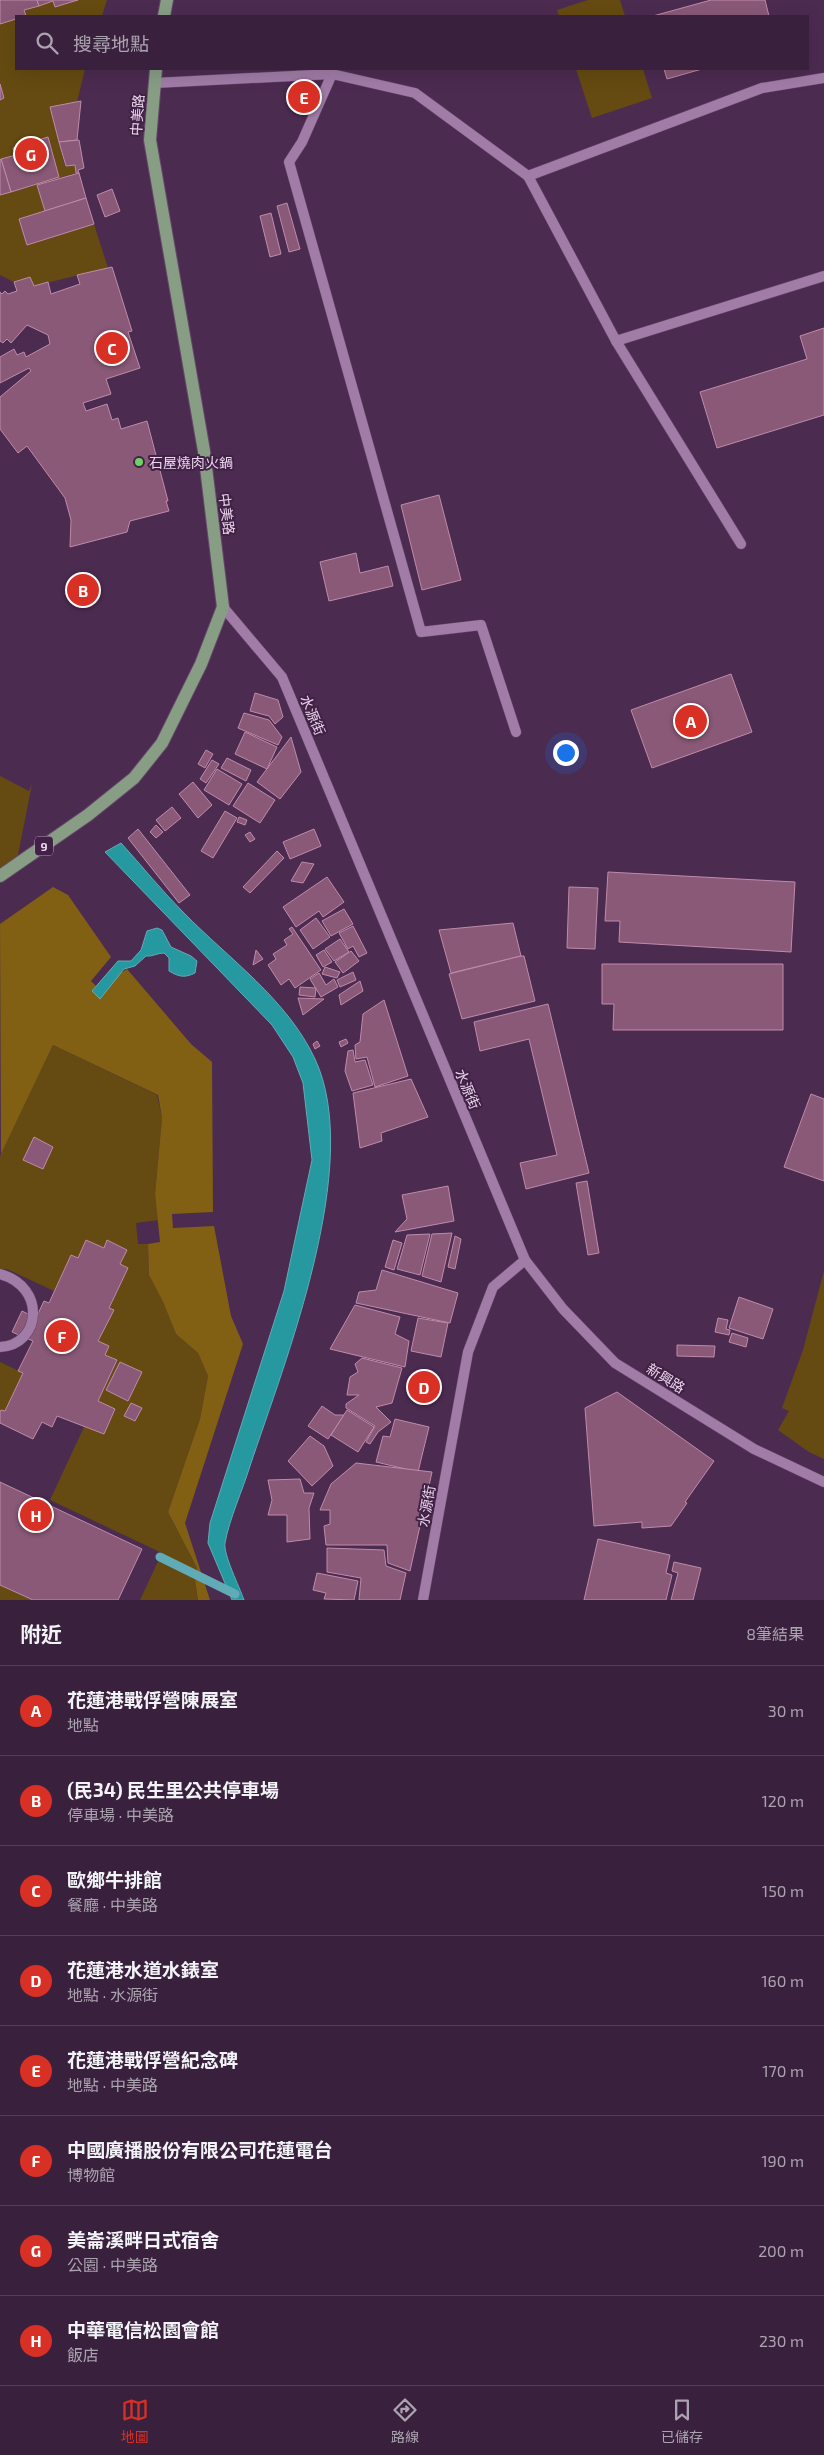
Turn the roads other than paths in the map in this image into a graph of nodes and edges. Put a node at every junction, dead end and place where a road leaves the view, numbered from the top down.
1 (166, 0) edge
2 (164, 15) edge
3 (156, 70) edge
4 (332, 74) junction
5 (824, 78) edge
6 (155, 83) junction
7 (528, 176) junction
8 (824, 276) edge
9 (616, 341) junction
10 (741, 544) dead end
11 (223, 607) junction
12 (516, 732) dead end
13 (0, 876) edge
14 (525, 1260) junction
15 (0, 1274) edge
16 (0, 1347) edge
17 (824, 1482) edge
18 (423, 1600) edge

1 - 2 main road
3 - 6 main road, 中美路 / 9
4 - 6 street
4 - 7 street
4 - 12 street
5 - 7 street
6 - 11 main road, 中美路 / 9
7 - 9 street
8 - 9 street
9 - 10 street
11 - 13 main road, 中美路 / 9
11 - 14 street, 水源街
14 - 17 street, 新興路
14 - 18 street, 水源街
15 - 16 street

